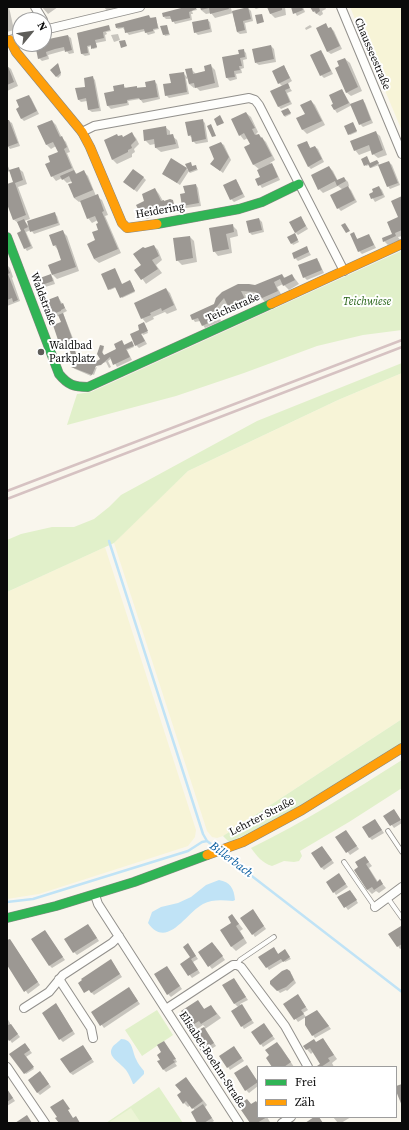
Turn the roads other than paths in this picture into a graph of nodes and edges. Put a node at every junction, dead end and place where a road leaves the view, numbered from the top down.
1 (140, 7) edge
2 (341, 7) edge
3 (52, 24) edge
4 (9, 40) edge
5 (82, 132) junction
6 (402, 154) edge
7 (299, 184) junction
8 (7, 237) edge
9 (402, 244) edge
10 (344, 271) junction
11 (73, 387) joint
12 (402, 748) edge
13 (388, 831) dead end
14 (402, 852) edge
15 (344, 862) dead end
16 (402, 887) edge
17 (95, 895) junction
18 (387, 897) junction
19 (375, 907) joint
20 (7, 918) edge
21 (402, 918) edge
22 (119, 936) junction
23 (274, 937) dead end
24 (237, 965) junction
25 (59, 979) junction
26 (24, 1008) dead end
27 (166, 1009) junction
28 (93, 1038) dead end
29 (307, 1066) edge
30 (7, 1067) edge
31 (45, 1123) edge
32 (239, 1123) edge

1 - 3 street
2 - 6 street, Chausseestraße
4 - 5 street, Heidering
5 - 7 street
5 - 7 street, Heidering
7 - 10 street
8 - 11 street, Waldstraße
9 - 10 street, Teichstraße
10 - 11 street, Teichstraße
12 - 17 street, Lehrter Straße
13 - 14 lane
15 - 19 lane
16 - 18 street
17 - 20 street, Lehrter Straße
17 - 22 street, Elisabet-Boehm-Straße
18 - 19 street
18 - 21 lane
22 - 25 street
22 - 27 street, Elisabet-Boehm-Straße
23 - 24 lane, Elisabet-Boehm-Straße
24 - 27 street, Elisabet-Boehm-Straße
24 - 29 street
25 - 26 street
25 - 28 street
27 - 32 street, Elisabet-Boehm-Straße
30 - 31 street

